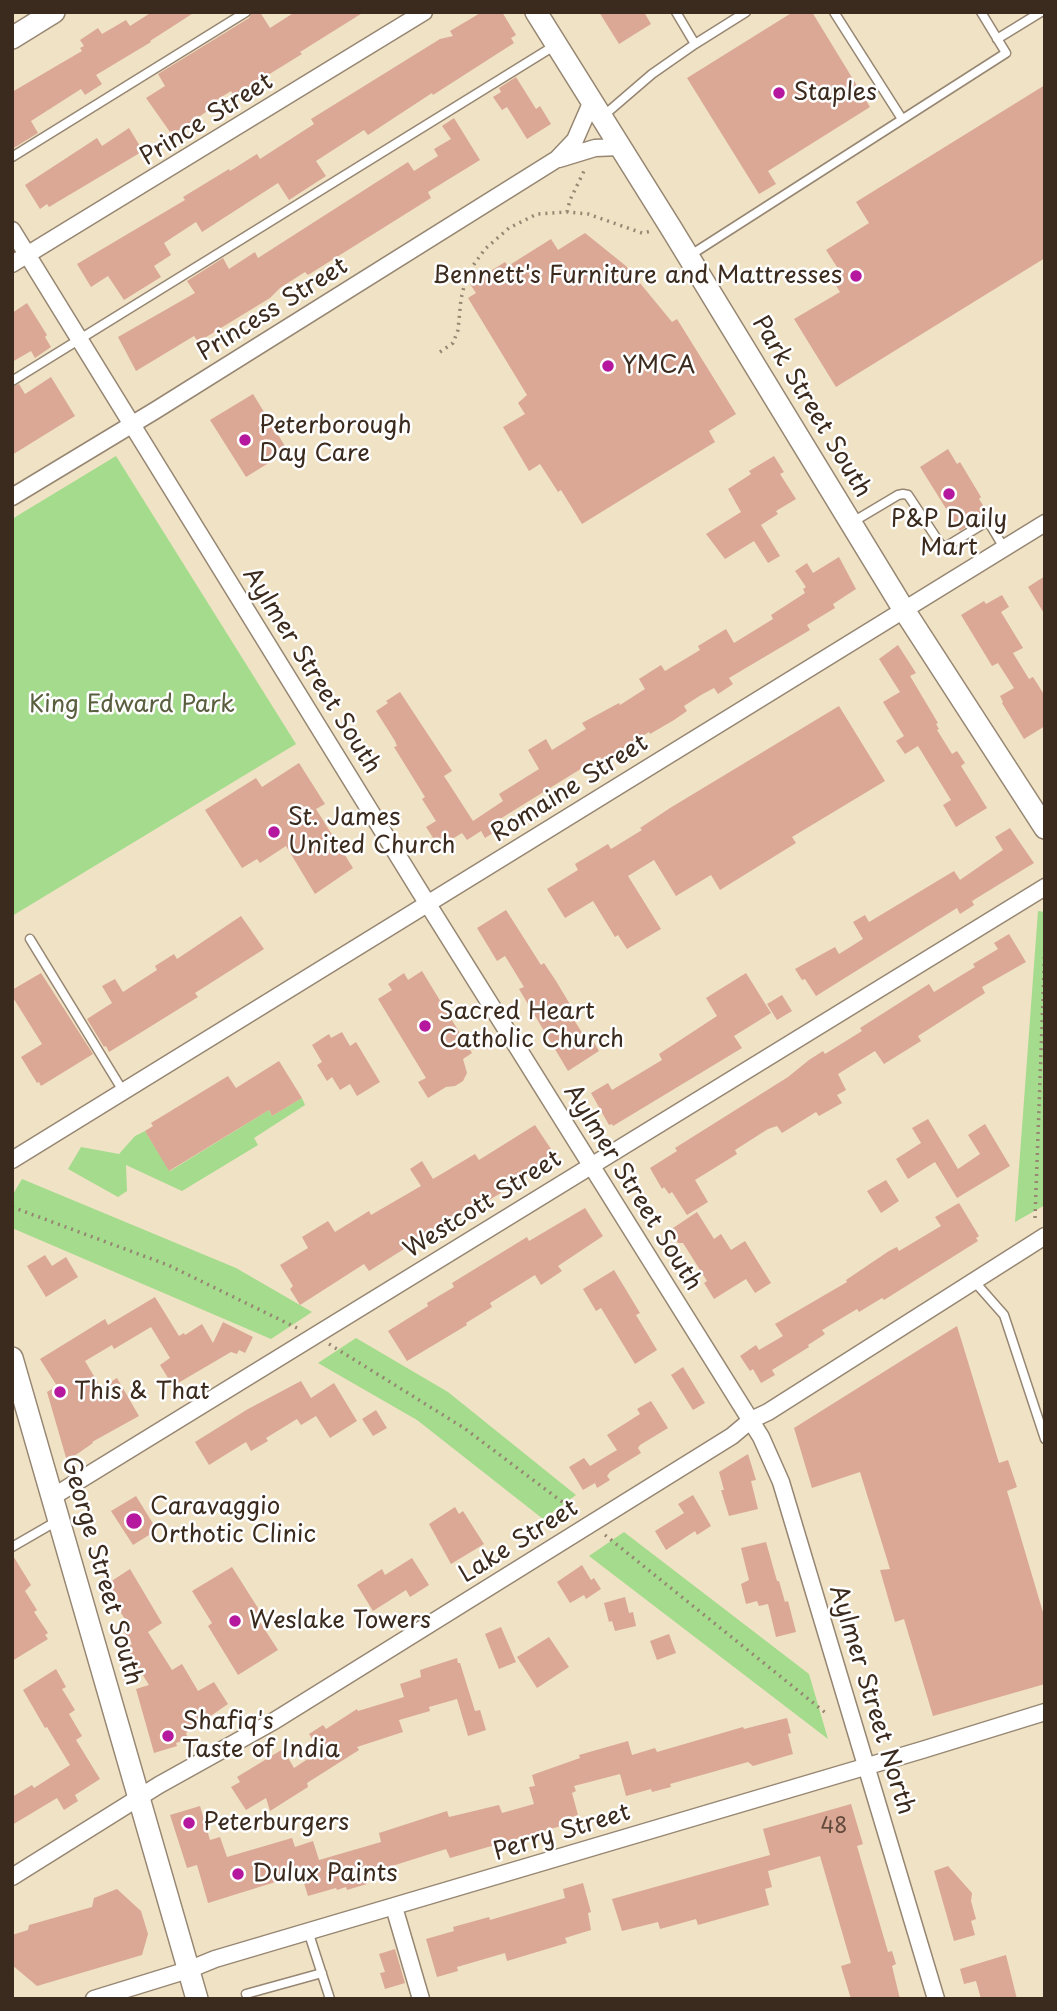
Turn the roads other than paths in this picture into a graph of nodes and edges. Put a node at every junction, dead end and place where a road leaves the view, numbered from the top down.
1 (54, 12) edge
2 (246, 12) edge
3 (424, 12) edge
4 (536, 12) edge
5 (676, 12) edge
6 (746, 12) edge
7 (834, 12) edge
8 (981, 12) edge
9 (1041, 12) edge
10 (12, 38) edge
11 (997, 40) junction
12 (556, 44) junction
13 (695, 44) junction
14 (597, 108) junction
15 (902, 119) junction
16 (620, 147) junction
17 (12, 157) edge
18 (557, 159) junction
19 (12, 230) edge
20 (28, 255) junction
21 (688, 256) junction
22 (12, 264) edge
23 (79, 340) junction
24 (12, 381) edge
25 (132, 424) junction
26 (12, 497) edge
27 (851, 523) junction
28 (1045, 523) edge
29 (1004, 548) junction
30 (904, 610) junction
31 (1045, 828) edge
32 (1045, 887) edge
33 (428, 905) junction
34 (30, 939) dead end
35 (123, 1091) junction
36 (12, 1160) edge
37 (591, 1166) junction
38 (1045, 1236) edge
39 (974, 1281) junction
40 (12, 1358) edge
41 (751, 1420) junction
42 (1045, 1439) edge
43 (54, 1496) junction
44 (60, 1519) junction
45 (12, 1547) edge
46 (1045, 1712) edge
47 (868, 1766) junction
48 (139, 1798) junction
49 (12, 1877) edge
50 (394, 1907) junction
51 (308, 1931) junction
52 (188, 1970) junction
53 (322, 1973) junction
54 (246, 1994) dead end
55 (94, 1999) edge
56 (197, 1999) edge
57 (330, 1999) edge
58 (421, 1999) edge
59 (936, 1999) edge

1 - 10 main road
2 - 17 lane
3 - 20 street, Prince Street
4 - 12 main road, Park Street South
5 - 13 lane
6 - 13 lane
7 - 15 lane
8 - 11 lane
9 - 11 lane
11 - 15 lane
12 - 14 main road, Park Street South
12 - 23 lane
13 - 14 lane
14 - 16 main road, Park Street South
14 - 18 street, Princess Street
15 - 21 lane
16 - 18 street, Princess Street
16 - 21 main road, Park Street South
18 - 25 street, Princess Street
19 - 20 street, Aylmer Street South
20 - 22 street, Prince Street
20 - 23 street, Aylmer Street South
21 - 27 main road, Park Street South
23 - 24 lane
23 - 25 street, Aylmer Street South
25 - 26 street, Princess Street
25 - 33 street, Aylmer Street South
27 - 29 lane
27 - 30 main road, Park Street South
28 - 29 street, Romaine Street
29 - 30 street, Romaine Street
30 - 31 main road, Park Street South
30 - 33 street, Romaine Street
32 - 37 street, Westcott Street
33 - 35 street, Romaine Street
33 - 37 street, Aylmer Street South
34 - 35 lane
35 - 36 street, Romaine Street
37 - 41 street, Aylmer Street South
37 - 43 street, Westcott Street
38 - 39 street, Lake Street
39 - 41 street, Lake Street
39 - 42 lane
40 - 43 main road, George Street South
41 - 47 street, Aylmer Street North
41 - 48 street, Lake Street
43 - 44 main road, George Street South
44 - 45 lane
44 - 48 main road, George Street South
46 - 47 street, Perry Street
47 - 50 street, Perry Street
47 - 59 street, Aylmer Street North
48 - 49 street, Lake Street
48 - 52 main road, George Street South
50 - 51 street, Perry Street
50 - 58 street
51 - 52 street, Perry Street
51 - 53 lane
52 - 55 street, Perry Street
52 - 56 main road, George Street South
53 - 54 lane
53 - 57 lane

